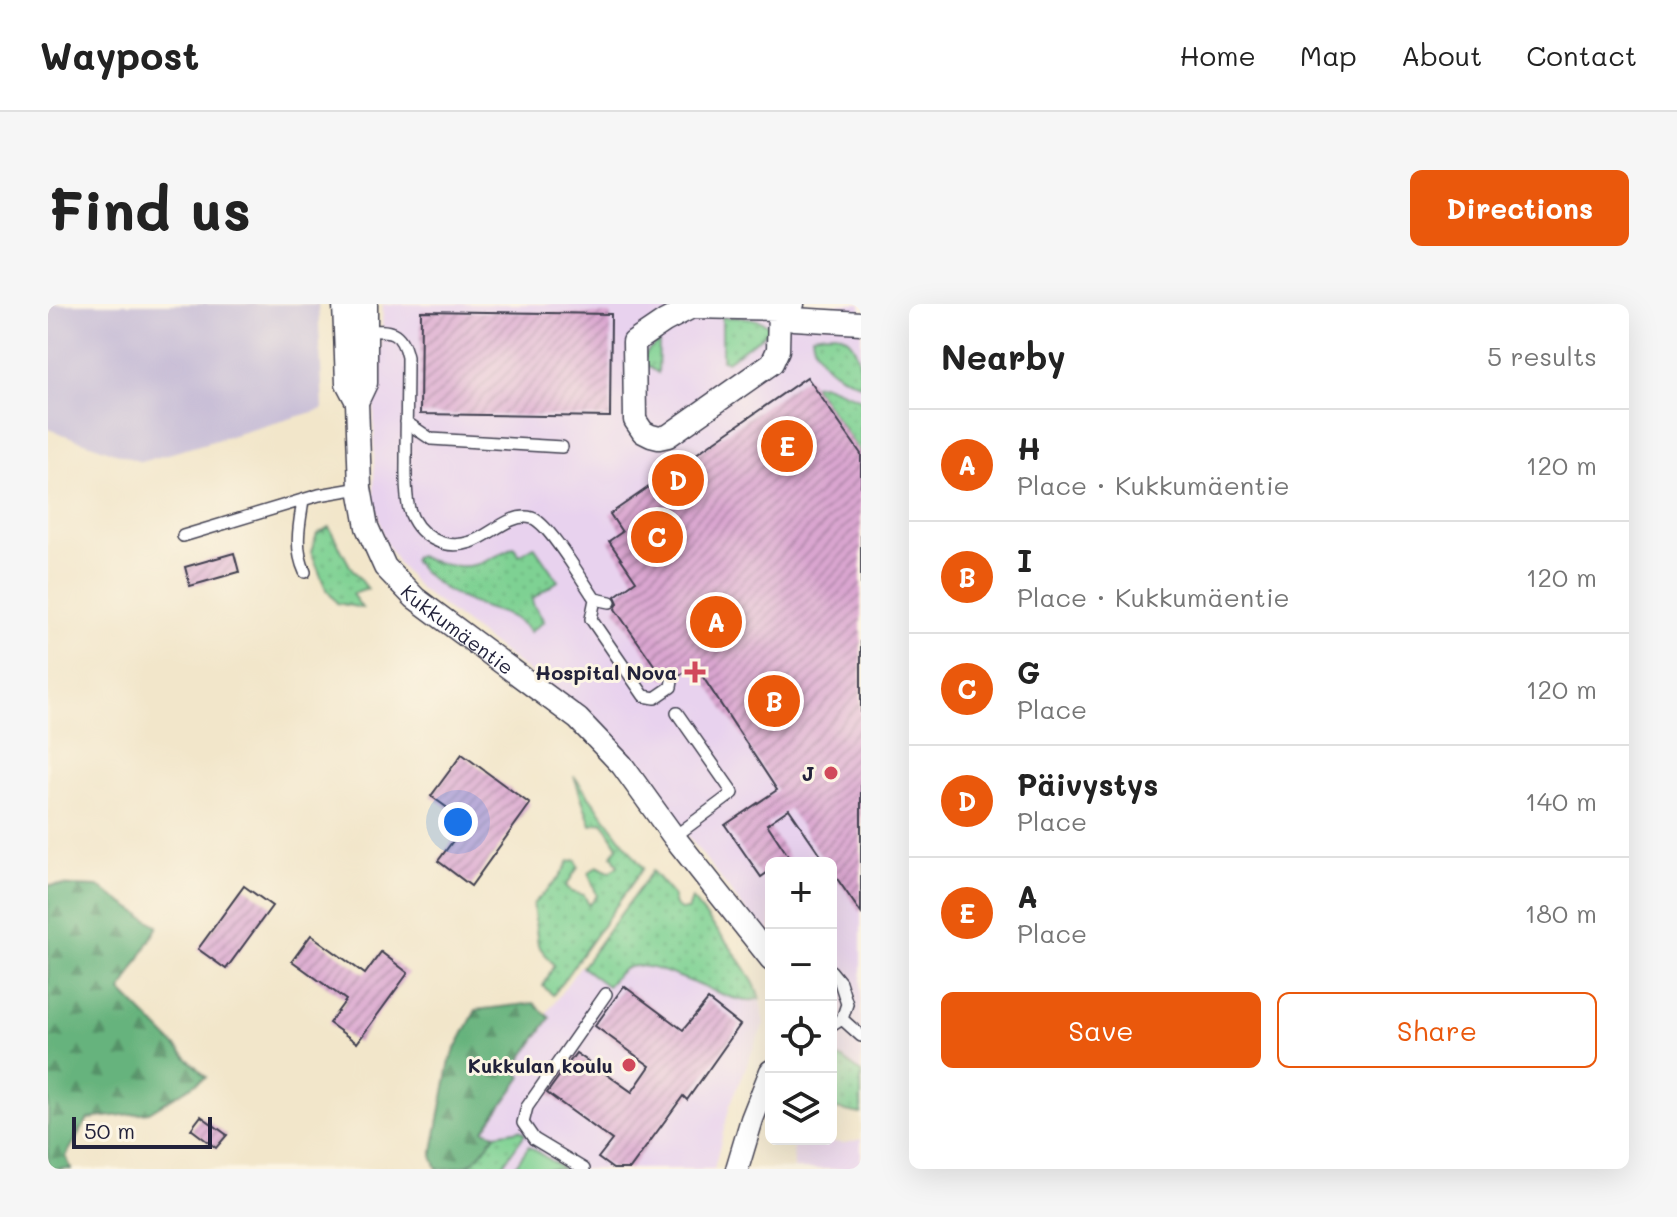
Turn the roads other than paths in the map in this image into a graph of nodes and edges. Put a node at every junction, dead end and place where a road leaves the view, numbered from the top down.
1 (344, 304) edge
2 (366, 304) edge
3 (692, 305) edge
4 (786, 306) edge
5 (861, 323) edge
6 (354, 331) junction
7 (406, 422) junction
8 (562, 447) dead end
9 (360, 488) junction
10 (303, 501) junction
11 (183, 536) dead end
12 (305, 572) dead end
13 (595, 599) junction
14 (610, 602) dead end
15 (672, 681) dead end
16 (677, 713) dead end
17 (674, 837) junction
18 (765, 951) edge
19 (837, 978) edge
20 (606, 994) dead end
21 (837, 1022) edge
22 (861, 1036) edge
23 (770, 1073) edge
24 (584, 1169) edge
25 (737, 1169) edge

1 - 6 street, Kukkumäentie
2 - 6 street, Kukkumäentie
3 - 4 street
3 - 4 street
4 - 5 street
6 - 7 lane
6 - 9 street, Kukkumäentie
7 - 8 lane
7 - 13 lane
9 - 10 lane
9 - 17 street, Kukkumäentie
10 - 11 lane
10 - 12 lane
13 - 14 lane
13 - 15 lane
16 - 17 lane
17 - 18 street, Kukkumäentie
19 - 21 lane
20 - 24 lane
21 - 22 lane
23 - 25 street

